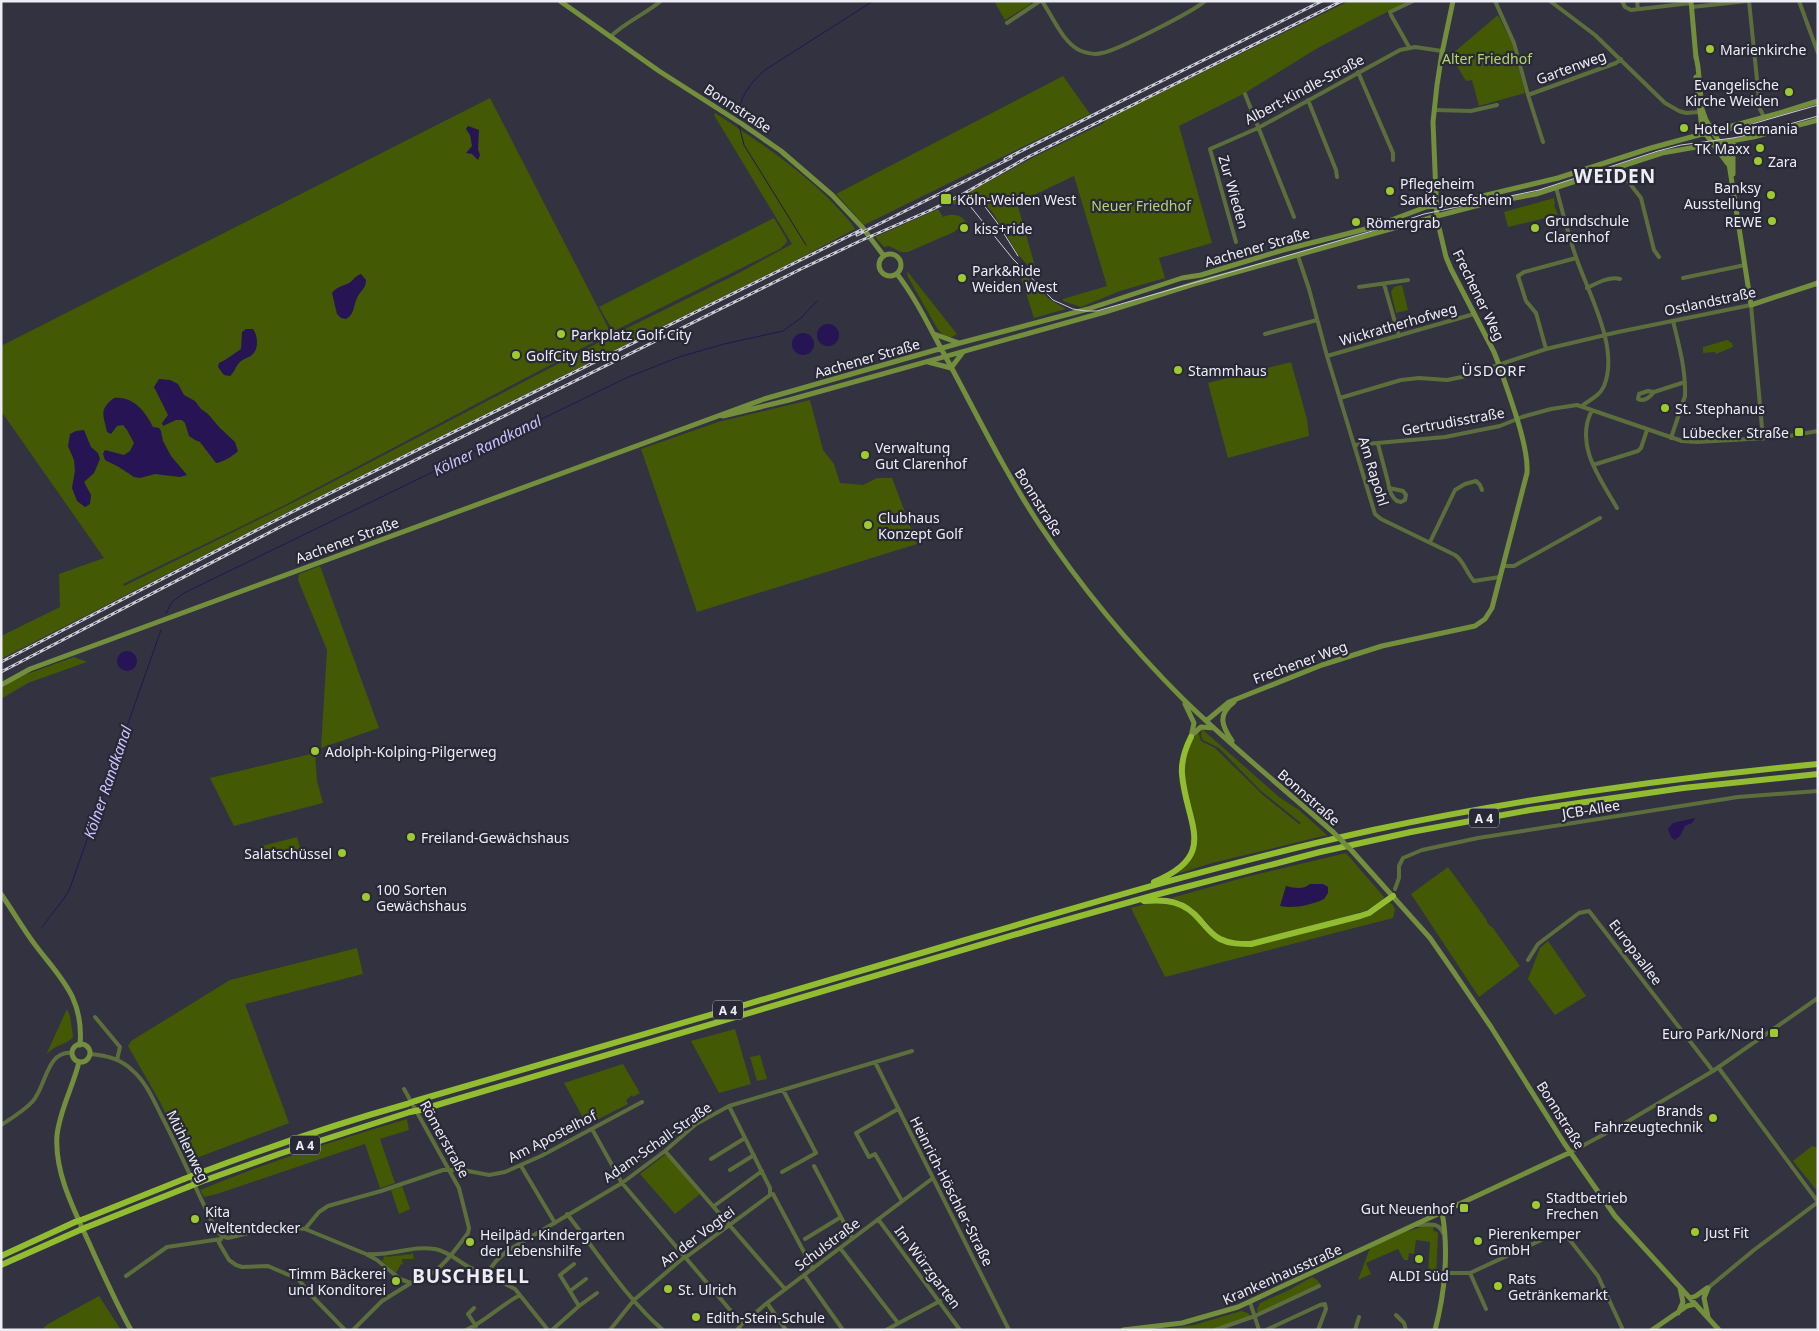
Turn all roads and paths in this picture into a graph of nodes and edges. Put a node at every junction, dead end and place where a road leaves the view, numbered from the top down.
1 (560, 1) edge
2 (661, 1) edge
3 (1041, 1) edge
4 (1204, 1) edge
5 (1412, 1) edge
6 (1453, 1) edge
7 (1495, 1) edge
8 (1550, 1) edge
9 (1622, 1) edge
10 (1637, 1) edge
11 (1748, 1) edge
12 (1799, 1) edge
13 (1691, 4) edge
14 (1638, 9) junction
15 (1007, 23) dead end
16 (610, 37) junction
17 (1409, 47) junction
18 (1442, 51) junction
19 (1818, 53) edge
20 (1696, 56) junction
21 (1621, 59) junction
22 (1358, 72) junction
23 (1245, 94) dead end
24 (1528, 95) junction
25 (1308, 100) junction
26 (1818, 101) edge
27 (1496, 104) dead end
28 (1434, 110) junction
29 (1699, 112) junction
30 (1764, 117) junction
31 (1818, 120) edge
32 (1258, 128) junction
33 (1713, 131) junction
34 (1705, 133) junction
35 (1734, 141) junction
36 (1542, 142) dead end
37 (1721, 143) junction
38 (1714, 144) junction
39 (1210, 149) joint
40 (1393, 160) dead end
41 (1621, 166) junction
42 (1729, 166) junction
43 (1337, 177) dead end
44 (1556, 187) junction
45 (1733, 187) junction
46 (1437, 206) junction
47 (1437, 216) junction
48 (1294, 217) dead end
49 (1236, 242) dead end
50 (1305, 245) junction
51 (1290, 248) junction
52 (884, 256) junction
53 (1298, 256) junction
54 (1659, 256) dead end
55 (1576, 258) junction
56 (1745, 265) junction
57 (897, 274) junction
58 (1186, 277) junction
59 (1683, 278) dead end
60 (1620, 279) dead end
61 (1408, 280) dead end
62 (1818, 283) edge
63 (1384, 284) junction
64 (1359, 287) dead end
65 (1587, 288) junction
66 (1180, 289) junction
67 (1751, 305) junction
68 (1474, 314) junction
69 (1317, 320) junction
70 (1673, 321) junction
71 (933, 334) junction
72 (1265, 334) dead end
73 (1606, 335) junction
74 (1400, 336) junction
75 (960, 343) junction
76 (941, 348) junction
77 (1546, 349) junction
78 (962, 352) junction
79 (1328, 356) junction
80 (946, 357) junction
81 (927, 362) junction
82 (1499, 365) junction
83 (951, 368) junction
84 (1685, 382) junction
85 (1654, 392) dead end
86 (1340, 398) junction
87 (1582, 406) junction
88 (1592, 410) junction
89 (1516, 420) junction
90 (704, 422) junction
91 (1647, 430) junction
92 (1818, 431) edge
93 (1671, 438) junction
94 (1763, 439) junction
95 (1378, 444) junction
96 (1355, 445) junction
97 (1593, 465) junction
98 (1389, 488) junction
99 (1482, 490) dead end
100 (1617, 508) dead end
101 (1600, 518) dead end
102 (1430, 542) junction
103 (1503, 566) junction
104 (1500, 577) junction
105 (1, 685) edge
106 (1242, 696) junction
107 (1183, 699) junction
108 (1206, 721) junction
109 (1216, 729) junction
110 (1191, 737) junction
111 (1237, 748) junction
112 (1818, 764) edge
113 (1818, 774) edge
114 (1818, 791) edge
115 (1135, 890) junction
116 (1394, 893) junction
117 (1, 894) edge
118 (1128, 904) junction
119 (1528, 960) dead end
120 (1818, 998) edge
121 (95, 1017) dead end
122 (80, 1044) junction
123 (912, 1051) dead end
124 (72, 1053) junction
125 (90, 1054) junction
126 (117, 1060) junction
127 (80, 1062) junction
128 (875, 1062) junction
129 (1718, 1067) junction
130 (1713, 1071) junction
131 (404, 1089) dead end
132 (783, 1090) junction
133 (642, 1102) dead end
134 (728, 1106) junction
135 (898, 1109) junction
136 (1, 1125) edge
137 (592, 1129) junction
138 (745, 1138) junction
139 (666, 1151) junction
140 (1571, 1152) junction
141 (754, 1155) junction
142 (711, 1159) dead end
143 (521, 1166) junction
144 (814, 1166) dead end
145 (449, 1170) junction
146 (730, 1170) dead end
147 (762, 1171) junction
148 (782, 1172) dead end
149 (933, 1178) junction
150 (622, 1183) junction
151 (773, 1194) dead end
152 (902, 1202) junction
153 (1818, 1202) edge
154 (714, 1206) junction
155 (1442, 1212) junction
156 (567, 1214) junction
157 (841, 1217) junction
158 (878, 1219) junction
159 (555, 1223) junction
160 (729, 1224) junction
161 (1415, 1225) junction
162 (305, 1229) junction
163 (1445, 1237) junction
164 (221, 1238) junction
165 (852, 1238) junction
166 (805, 1239) dead end
167 (840, 1248) junction
168 (366, 1254) junction
169 (381, 1254) junction
170 (452, 1254) junction
171 (1, 1256) edge
172 (686, 1257) junction
173 (380, 1262) junction
174 (574, 1264) dead end
175 (1, 1265) edge
176 (490, 1269) junction
177 (813, 1269) junction
178 (484, 1272) junction
179 (1470, 1273) junction
180 (1444, 1274) junction
181 (804, 1275) junction
182 (126, 1276) dead end
183 (490, 1276) junction
184 (586, 1278) dead end
185 (410, 1283) junction
186 (1319, 1286) dead end
187 (1680, 1287) junction
188 (1708, 1288) junction
189 (785, 1289) junction
190 (570, 1291) junction
191 (597, 1293) dead end
192 (520, 1295) junction
193 (1690, 1298) junction
194 (634, 1300) junction
195 (940, 1301) junction
196 (1250, 1302) junction
197 (767, 1303) junction
198 (1695, 1304) junction
199 (579, 1306) junction
200 (474, 1308) dead end
201 (1486, 1308) dead end
202 (1677, 1313) junction
203 (1396, 1315) dead end
204 (1255, 1316) junction
205 (1359, 1317) dead end
206 (1708, 1318) junction
207 (898, 1323) junction
208 (742, 1324) junction
209 (476, 1326) junction
210 (131, 1330) edge
211 (345, 1330) edge
212 (352, 1330) edge
213 (466, 1330) edge
214 (548, 1330) edge
215 (552, 1330) edge
216 (610, 1330) edge
217 (663, 1330) edge
218 (737, 1330) edge
219 (786, 1330) edge
220 (843, 1330) edge
221 (886, 1330) edge
222 (960, 1330) edge
223 (1009, 1330) edge
224 (1123, 1330) edge
225 (1215, 1330) edge
226 (1259, 1330) edge
227 (1266, 1330) edge
228 (1318, 1330) edge
229 (1355, 1330) edge
230 (1406, 1330) edge
231 (1435, 1330) edge
232 (1623, 1330) edge
233 (1652, 1330) edge
234 (1719, 1330) edge

1 - 16 main road, Bonnstraße
2 - 16 street
3 - 4 street
3 - 15 street
5 - 17 street
6 - 18 main road, Frechener Weg
7 - 24 street, Gartenweg
8 - 21 street
9 - 14 street
10 - 14 street
11 - 13 street
11 - 30 street
12 - 19 street
13 - 14 street
13 - 20 main road
16 - 52 main road, Bonnstraße
17 - 18 street
17 - 22 street, Albert-Kindle-Straße
18 - 28 main road, Frechener Weg
20 - 29 main road
20 - 33 main road
21 - 24 street, Gartenweg
21 - 29 street
22 - 25 street, Albert-Kindle-Straße
22 - 40 street
23 - 32 street
24 - 36 street, Gartenweg
25 - 32 street, Albert-Kindle-Straße
25 - 43 street
26 - 30 main road, Aachener Straße
27 - 28 street
28 - 46 main road, Frechener Weg
29 - 34 main road
30 - 33 main road, Aachener Straße
31 - 35 main road, Aachener Straße
32 - 39 street, Albert-Kindle-Straße
32 - 48 street
33 - 34 main road, Aachener Straße
33 - 37 main road
34 - 38 main road
34 - 46 main road, Aachener Straße
35 - 37 main road, Aachener Straße
35 - 45 main road
37 - 38 main road, Aachener Straße
37 - 42 main road
38 - 41 main road, Aachener Straße
38 - 42 main road
39 - 49 street, Zur Wieden
41 - 44 main road, Aachener Straße
41 - 54 street
42 - 45 main road
44 - 47 main road, Aachener Straße
44 - 55 street
45 - 56 main road
46 - 47 main road, Frechener Weg
46 - 50 main road, Aachener Straße
47 - 53 main road, Aachener Straße
47 - 68 main road, Frechener Weg
50 - 51 main road, Aachener Straße
50 - 53 main road
51 - 53 main road
51 - 58 main road, Aachener Straße
52 - 57 main road
52 - 57 main road
53 - 66 main road, Aachener Straße
53 - 69 street, Am Rapohl
55 - 65 street
55 - 77 street
56 - 59 street
56 - 67 main road
57 - 71 main road, Bonnstraße
58 - 66 main road
58 - 75 main road, Aachener Straße
60 - 65 street
61 - 63 street
62 - 67 main road, Ostlandstraße
63 - 64 street
63 - 74 street
65 - 73 street
66 - 78 main road, Aachener Straße
67 - 70 street, Ostlandstraße
67 - 94 street
68 - 74 street, Wickratherhofweg
68 - 82 main road, Frechener Weg
69 - 72 street
69 - 79 street, Am Rapohl
70 - 73 street, Ostlandstraße
70 - 84 street
71 - 75 main road
71 - 76 main road, Bonnstraße
73 - 77 street, Ostlandstraße
73 - 87 street
74 - 79 street, Wickratherhofweg
75 - 76 main road, Aachener Straße
76 - 80 main road, Bonnstraße
76 - 90 main road, Aachener Straße
77 - 82 street, Ostlandstraße
78 - 80 main road, Aachener Straße
78 - 83 main road
79 - 86 street, Am Rapohl
80 - 81 main road, Aachener Straße
80 - 83 main road, Bonnstraße
81 - 83 main road
81 - 90 main road, Aachener Straße
82 - 86 street, Ostlandstraße
82 - 89 main road, Frechener Weg
83 - 107 main road, Bonnstraße
84 - 85 street
84 - 93 street
86 - 96 street, Am Rapohl
87 - 88 street
87 - 89 street, Gertrudisstraße
88 - 91 street
88 - 97 street
89 - 95 street, Gertrudisstraße
89 - 103 main road, Frechener Weg
90 - 105 main road, Aachener Straße
91 - 93 street
91 - 97 street
92 - 94 street
93 - 94 street
95 - 96 street, Gertrudisstraße
95 - 98 street
96 - 102 street, Am Rapohl
97 - 100 street
98 - 98 street
99 - 102 street
101 - 103 street
102 - 104 street, Am Rapohl
103 - 104 main road, Frechener Weg
104 - 106 main road, Frechener Weg
106 - 108 main road, Frechener Weg
106 - 111 main road, Frechener Weg
107 - 108 main road, Bonnstraße
107 - 110 main road
108 - 109 main road, Bonnstraße
109 - 110 main road
109 - 111 main road, Bonnstraße
110 - 115 highway
111 - 116 main road, Bonnstraße, bridge
112 - 115 highway, A 4
113 - 118 highway, A 4
114 - 116 street, JCB-Allee
115 - 171 highway, A 4, bridge
116 - 118 highway
116 - 140 main road, Bonnstraße
117 - 122 main road
118 - 175 highway, A 4, bridge
119 - 130 street, Europaallee
120 - 129 street
121 - 126 street
122 - 124 main road
122 - 125 main road
123 - 128 street, Adam-Schall-Straße
124 - 127 main road
124 - 136 street
125 - 126 street, Mühlenweg
125 - 127 main road
126 - 164 street, Mühlenweg
127 - 210 main road
128 - 132 street, Adam-Schall-Straße
128 - 135 street, Heinrich-Höschler-Straße
129 - 130 street
129 - 153 street
130 - 140 street
131 - 145 street, Römerstraße
132 - 134 street, Adam-Schall-Straße
132 - 148 street
133 - 137 street, Am Apostelhof
134 - 138 street, An der Vogtei
134 - 139 street, Adam-Schall-Straße
135 - 149 street, Heinrich-Höschler-Straße
135 - 152 street
137 - 143 street, Am Apostelhof
137 - 150 street
138 - 141 street, An der Vogtei
138 - 142 street
139 - 150 street, Adam-Schall-Straße
139 - 154 street
140 - 155 main road, Krankenhausstraße
140 - 187 main road, Bonnstraße
141 - 146 street
141 - 147 street, An der Vogtei
143 - 145 street, Am Apostelhof
143 - 159 street
144 - 157 street
145 - 162 street, Am Apostelhof
145 - 170 street, Römerstraße
147 - 154 street
147 - 160 street, An der Vogtei
149 - 152 street, Schulstraße
149 - 223 street, Heinrich-Höschler-Straße
150 - 156 street, Adam-Schall-Straße
150 - 172 street
151 - 177 street
152 - 158 street, Schulstraße
153 - 188 street
154 - 160 street
155 - 161 main road, Krankenhausstraße
155 - 163 main road
156 - 159 street, Adam-Schall-Straße
156 - 194 street
157 - 165 street
157 - 166 street
158 - 165 street, Schulstraße
158 - 195 street, Im Würzgarten
159 - 176 street, Adam-Schall-Straße
160 - 172 street, An der Vogtei
160 - 189 street
161 - 163 street
161 - 196 main road, Krankenhausstraße
162 - 164 street
162 - 168 street
163 - 180 main road
164 - 182 street
164 - 211 street, Mühlenweg
165 - 167 street, Schulstraße
167 - 177 street, Schulstraße
167 - 207 street
168 - 169 street
168 - 173 street
169 - 170 street
169 - 173 street
170 - 178 street
170 - 185 street
172 - 194 street, An der Vogtei
172 - 208 street
173 - 185 street
174 - 190 street
176 - 178 street
176 - 183 street
177 - 181 street, Schulstraße
178 - 183 street
179 - 180 street
179 - 201 street
179 - 232 street
180 - 231 main road
181 - 189 street, Schulstraße
181 - 220 street
183 - 192 street
184 - 190 street
185 - 212 street
186 - 204 street
187 - 193 main road, Bonnstraße
187 - 202 main road
188 - 193 main road
188 - 206 main road
189 - 197 street, Schulstraße
190 - 199 street
191 - 199 street
192 - 209 street
192 - 214 street
193 - 198 main road, Bonnstraße
194 - 216 street, An der Vogtei
194 - 217 street
195 - 207 street
195 - 222 street, Im Würzgarten
196 - 204 street
196 - 224 main road, Krankenhausstraße
197 - 208 street, Schulstraße
197 - 219 street
198 - 202 main road
198 - 206 main road, Bonnstraße
199 - 215 street
200 - 209 street
202 - 233 main road
203 - 230 street
204 - 225 street
204 - 226 street
205 - 229 street
206 - 234 main road, Bonnstraße
207 - 221 street
208 - 218 street, Schulstraße
209 - 213 street
227 - 228 street

